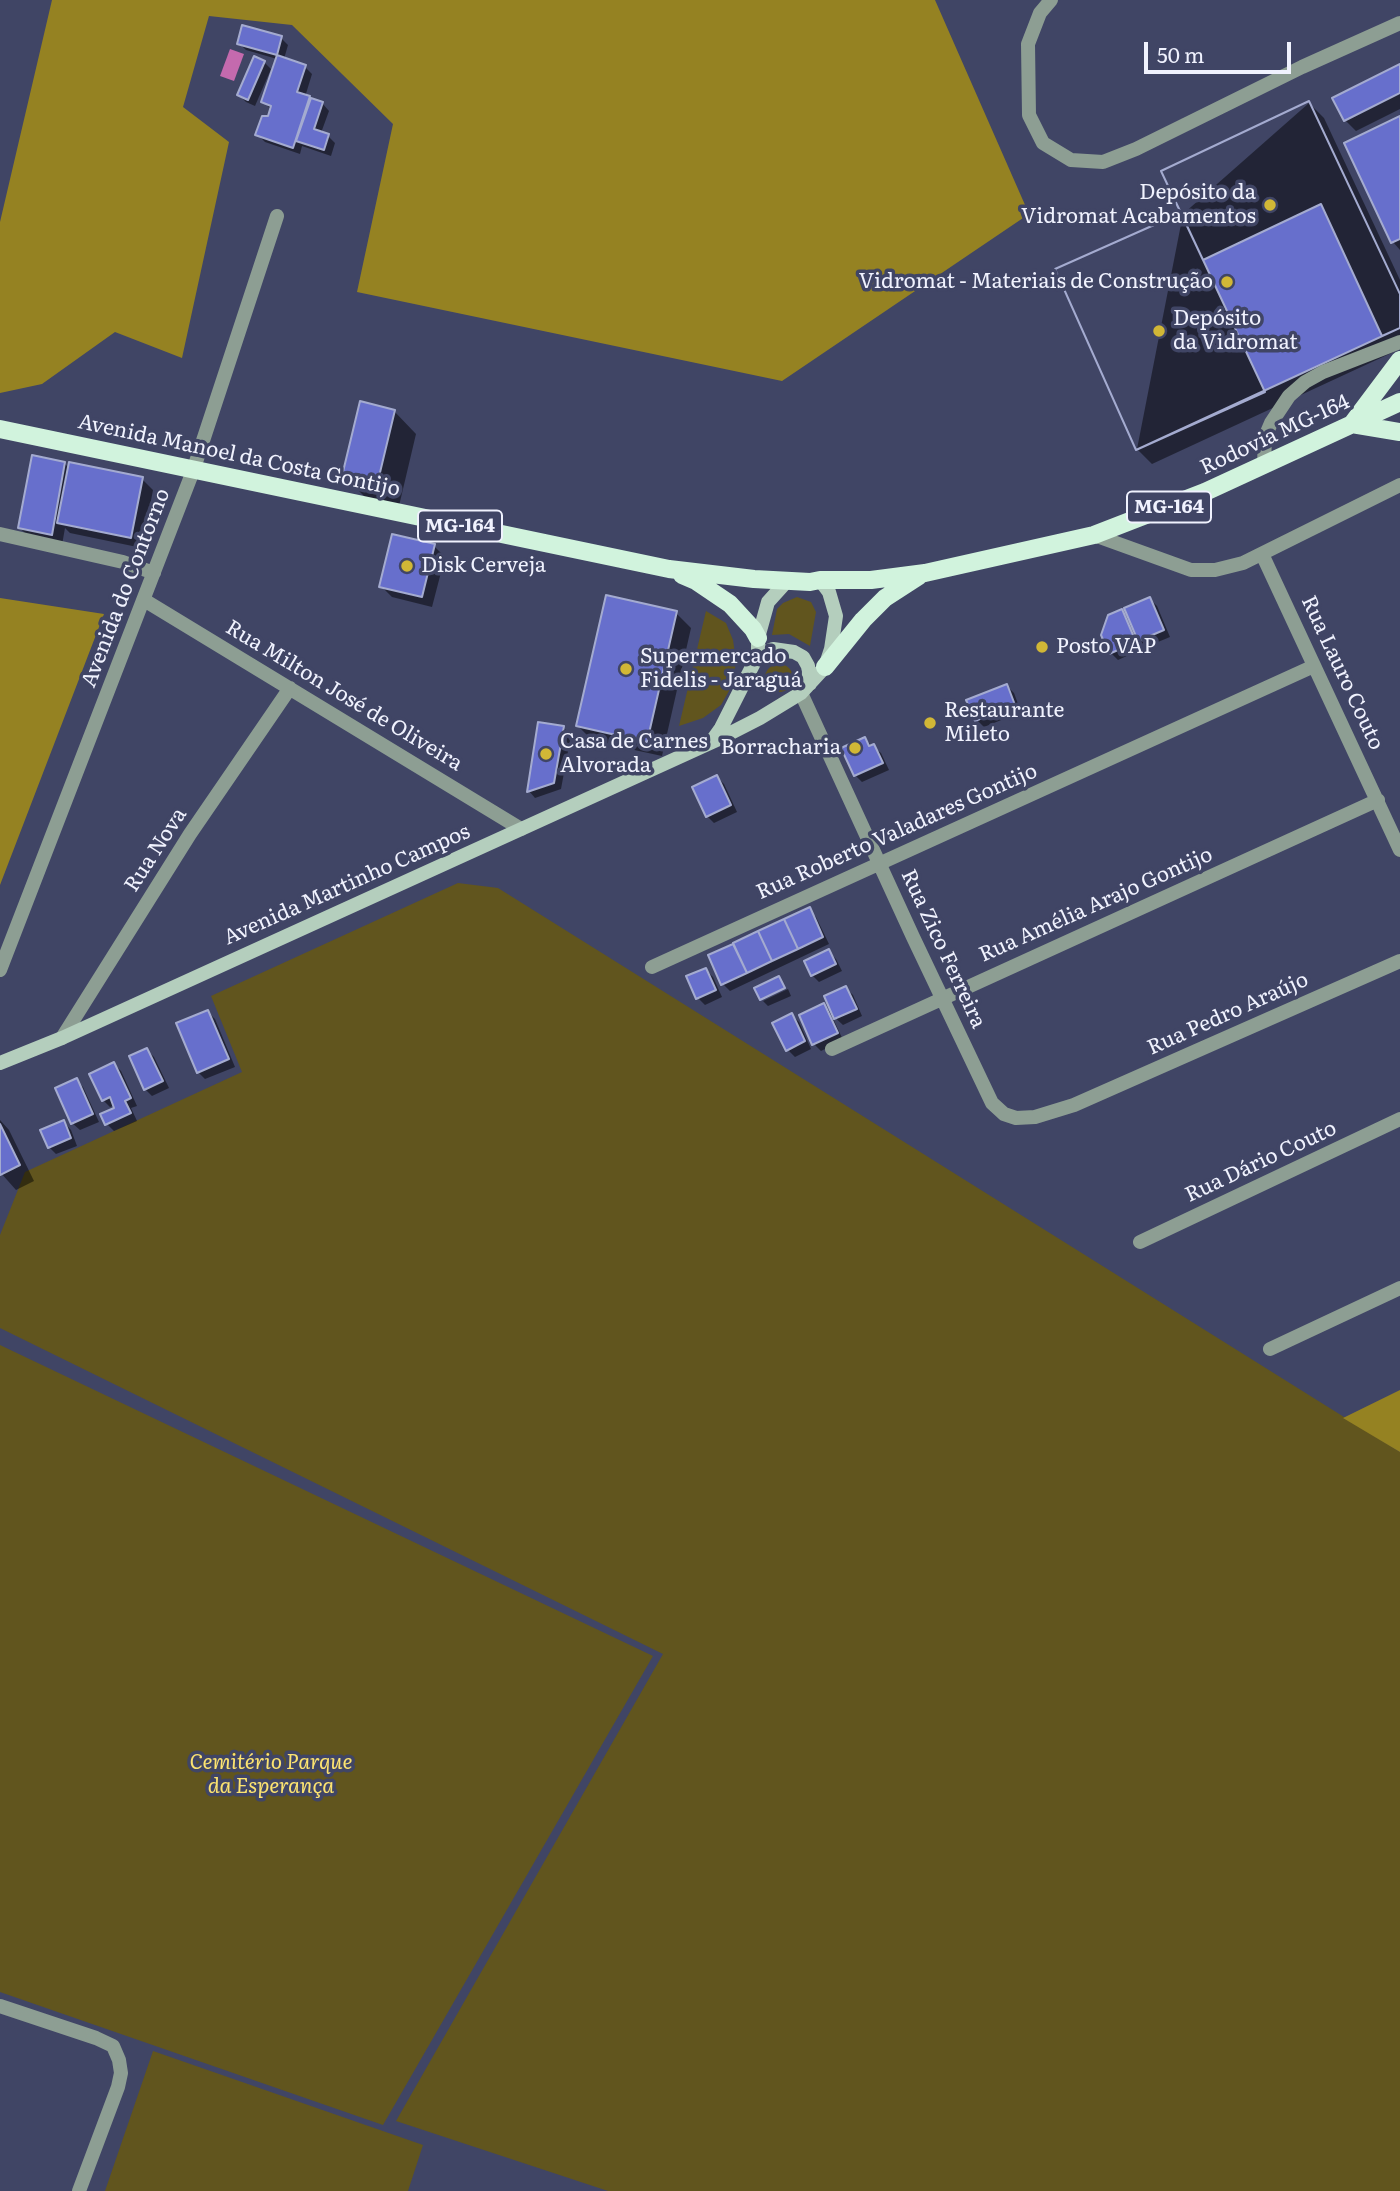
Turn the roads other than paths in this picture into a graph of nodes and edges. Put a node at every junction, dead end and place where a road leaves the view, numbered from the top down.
1 (1051, 0) edge
2 (1400, 23) edge
3 (277, 216) dead end
4 (1400, 342) edge
5 (1400, 360) edge
6 (1400, 402) edge
7 (1352, 424) junction
8 (0, 429) edge
9 (1400, 432) edge
10 (1264, 465) junction
11 (193, 471) junction
12 (1400, 485) edge
13 (0, 534) edge
14 (1094, 536) junction
15 (1262, 554) junction
16 (669, 569) junction
17 (154, 573) junction
18 (925, 573) junction
19 (820, 580) junction
20 (787, 581) junction
21 (144, 600) junction
22 (758, 647) junction
23 (1314, 666) junction
24 (825, 667) junction
25 (290, 688) junction
26 (806, 689) junction
27 (710, 743) junction
28 (1378, 800) junction
29 (522, 829) junction
30 (1400, 850) edge
31 (880, 863) junction
32 (1400, 961) edge
33 (652, 967) dead end
34 (0, 970) edge
35 (942, 998) junction
36 (62, 1038) junction
37 (832, 1049) dead end
38 (0, 1063) edge
39 (1074, 1105) joint
40 (1400, 1119) edge
41 (1140, 1242) dead end
42 (1400, 1288) edge
43 (1270, 1349) dead end
44 (0, 2006) edge
45 (79, 2191) edge

1 - 2 street
3 - 11 street, Avenida do Contorno
4 - 10 street
5 - 7 main road
6 - 7 main road, Rodovia MG-164 / MG-164
7 - 9 main road
7 - 10 main road, Rodovia MG-164 / MG-164
8 - 11 main road, Avenida Manoel da Costa Gontijo / MG-164
10 - 14 main road, Rodovia MG-164 / MG-164
11 - 16 main road, Avenida Manoel da Costa Gontijo / MG-164
11 - 17 street, Avenida do Contorno
12 - 15 street
13 - 17 street
14 - 15 street
14 - 18 main road, Rodovia MG-164 / MG-164
15 - 23 street, Rua Lauro Couto
16 - 20 main road, Avenida Manoel da Costa Gontijo / MG-164
16 - 22 main road
17 - 21 street, Avenida do Contorno
18 - 19 main road, Avenida Manoel da Costa Gontijo / MG-164
18 - 24 main road
19 - 20 main road, Avenida Manoel da Costa Gontijo / MG-164
19 - 24 main road
20 - 22 main road
21 - 25 street, Rua Milton José de Oliveira
21 - 34 street, Avenida do Contorno
22 - 26 main road
22 - 27 main road
23 - 28 street, Rua Lauro Couto
23 - 31 street, Rua Roberto Valadares Gontijo
24 - 26 main road, Avenida Martinho Campos
25 - 29 street, Rua Milton José de Oliveira
25 - 36 street, Rua Nova
26 - 27 main road, Avenida Martinho Campos
26 - 31 street, Rua Zico Ferreira
27 - 29 main road, Avenida Martinho Campos
28 - 30 street, Rua Lauro Couto
28 - 35 street, Rua Amélia Arajo Gontijo
29 - 36 main road, Avenida Martinho Campos
31 - 33 street, Rua Roberto Valadares Gontijo
31 - 35 street, Rua Zico Ferreira
32 - 39 street, Rua Pedro Araújo
35 - 37 street, Rua Amélia Arajo Gontijo
35 - 39 street, Rua Zico Ferreira
36 - 38 main road, Avenida Martinho Campos
40 - 41 street, Rua Dário Couto
42 - 43 street
44 - 45 street

